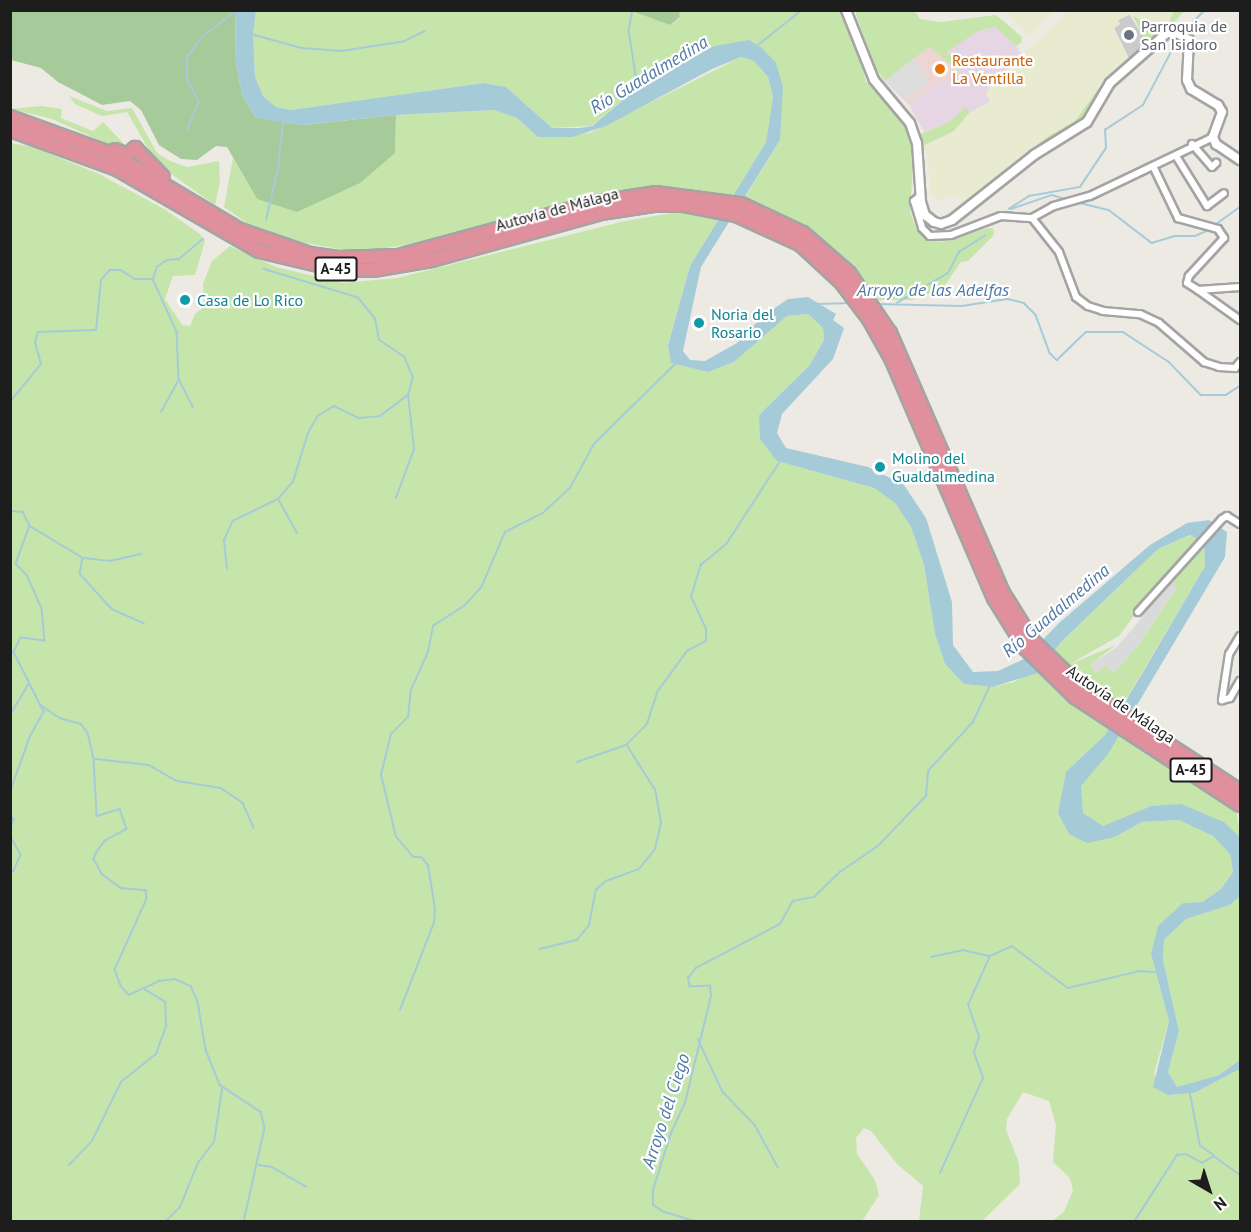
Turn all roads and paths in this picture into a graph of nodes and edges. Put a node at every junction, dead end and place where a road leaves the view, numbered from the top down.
1 (846, 10) edge
2 (10, 117) edge
3 (10, 130) edge
4 (1213, 137) junction
5 (1192, 144) junction
6 (1176, 156) junction
7 (1240, 160) edge
8 (1216, 163) dead end
9 (1153, 166) junction
10 (1224, 193) dead end
11 (920, 196) junction
12 (684, 200) junction
13 (1032, 218) junction
14 (1240, 287) edge
15 (1198, 290) junction
16 (1240, 320) edge
17 (1240, 362) edge
18 (1240, 524) edge
19 (1138, 612) dead end
20 (1240, 636) edge
21 (1240, 681) edge
22 (1143, 734) junction
23 (1240, 791) edge
24 (1240, 805) edge

1 - 11 street
2 - 12 highway, Autovía de Málaga / A-45
3 - 12 highway, Autovía de Málaga / A-45
4 - 5 street
4 - 7 street
4 - 11 street
5 - 6 street
5 - 8 street
6 - 9 street
6 - 10 street
9 - 13 street
9 - 15 street
11 - 13 street
12 - 22 highway, Autovía de Málaga / A-45
13 - 17 street
14 - 15 street
15 - 16 street
18 - 19 street
20 - 21 street
22 - 23 highway, Autovía de Málaga / A-45
22 - 24 highway, Autovía de Málaga / A-45

